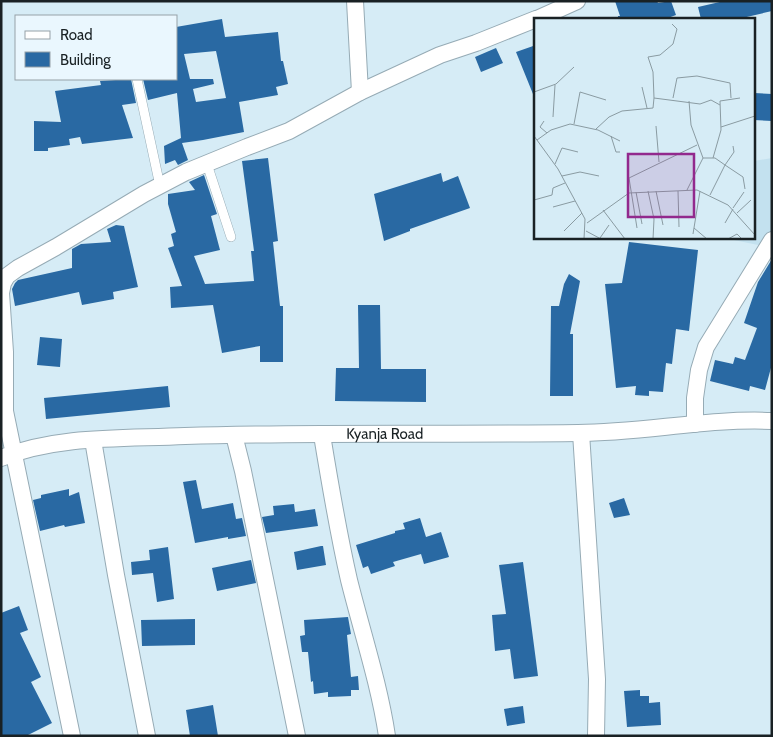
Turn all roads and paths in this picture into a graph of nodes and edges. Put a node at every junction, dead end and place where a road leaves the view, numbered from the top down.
1 (355, 1) edge
2 (577, 1) edge
3 (538, 18) edge
4 (534, 20) edge
5 (137, 80) edge
6 (360, 92) junction
7 (207, 164) junction
8 (160, 186) junction
9 (231, 237) dead end
10 (772, 240) edge
11 (4, 276) edge
12 (772, 421) edge
13 (695, 424) junction
14 (581, 433) junction
15 (322, 434) junction
16 (234, 435) junction
17 (93, 440) junction
18 (7, 456) edge
19 (72, 736) edge
20 (147, 736) edge
21 (297, 736) edge
22 (387, 736) edge
23 (596, 736) edge

1 - 6 street
2 - 3 street
4 - 6 street
5 - 8 lane
6 - 7 street
7 - 8 street
7 - 9 lane
8 - 11 street
10 - 13 street
11 - 18 street
12 - 13 street, Kyanja Road
13 - 14 street, Kyanja Road
14 - 15 street, Kyanja Road
14 - 23 street
15 - 16 street, Kyanja Road
15 - 22 street
16 - 17 street, Kyanja Road
16 - 21 street
17 - 18 street, Kyanja Road
17 - 20 street
18 - 19 street

